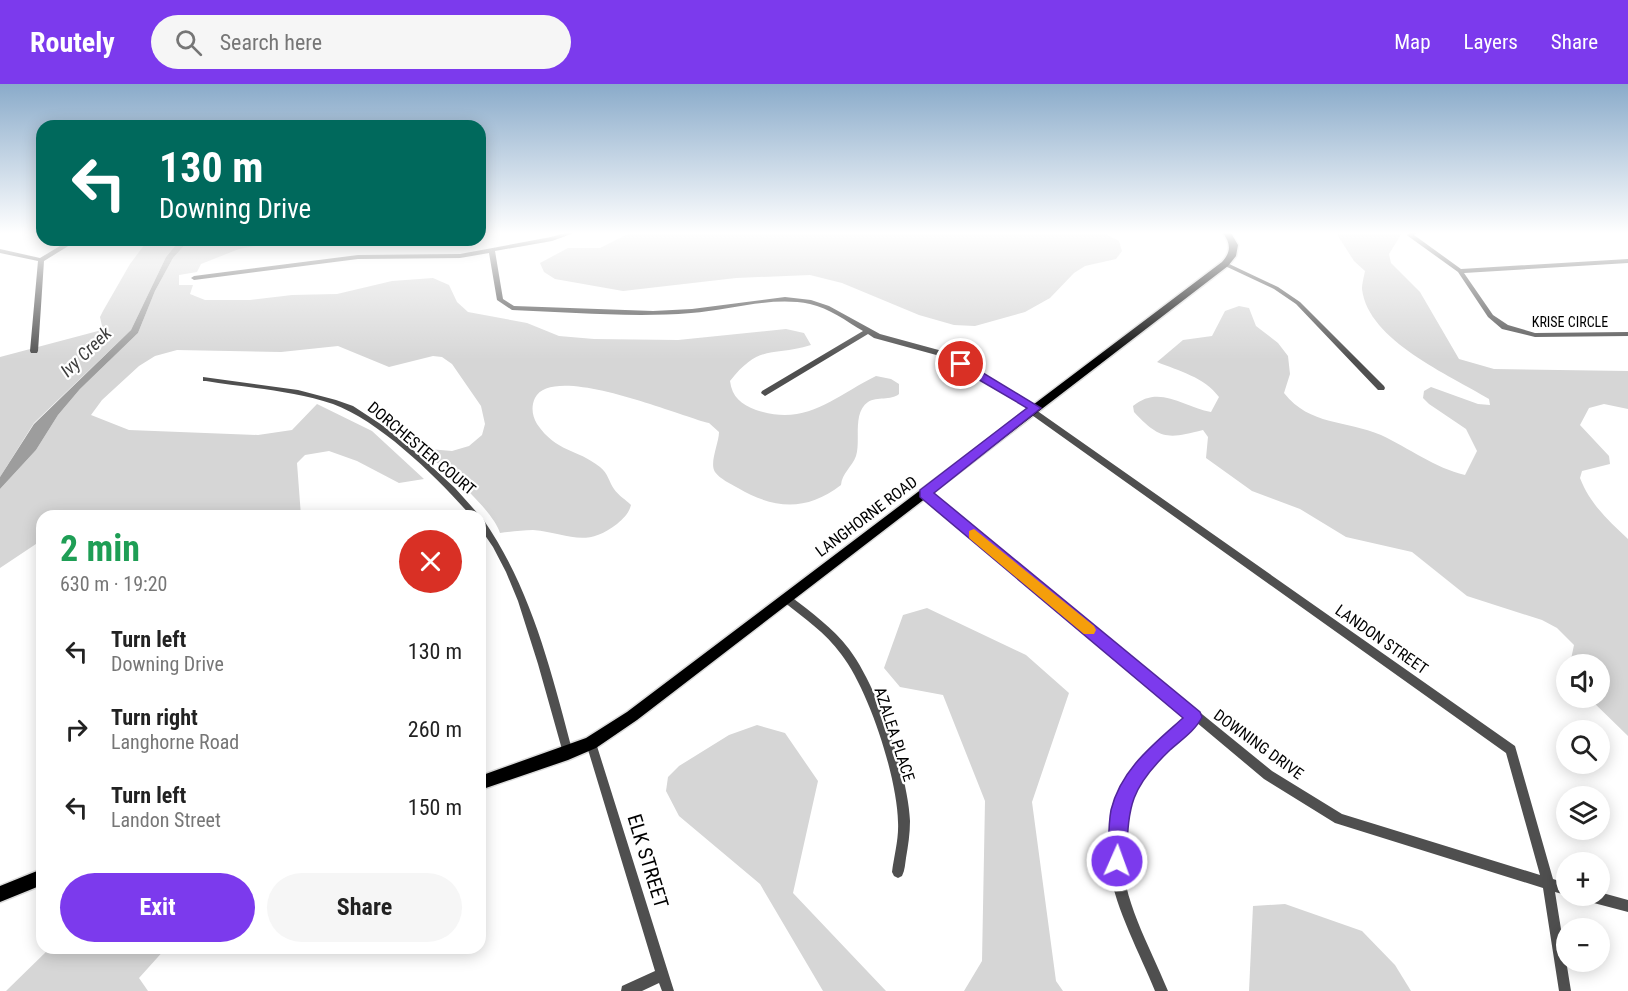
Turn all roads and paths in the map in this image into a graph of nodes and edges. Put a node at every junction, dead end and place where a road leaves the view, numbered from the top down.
1 (40, 275) edge
2 (215, 275) edge
3 (496, 275) edge
4 (1210, 275) edge
5 (1249, 275) edge
6 (1463, 275) edge
7 (194, 278) dead end
8 (868, 332) junction
9 (1628, 334) edge
10 (34, 351) dead end
11 (206, 379) dead end
12 (1381, 388) dead end
13 (765, 393) dead end
14 (1034, 409) junction
15 (925, 493) junction
16 (470, 510) edge
17 (486, 528) edge
18 (787, 599) junction
19 (1194, 717) junction
20 (591, 743) junction
21 (568, 753) junction
22 (486, 781) edge
23 (898, 872) dead end
24 (36, 879) edge
25 (1548, 883) junction
26 (1556, 886) edge
27 (0, 894) edge
28 (1610, 901) edge
29 (1628, 906) edge
30 (662, 975) junction
31 (627, 991) edge
32 (668, 991) edge
33 (1162, 991) edge
34 (1565, 991) edge

1 - 10 street
2 - 7 street
3 - 8 street, LANDON STREET
4 - 14 main road, LANGHORNE ROAD
5 - 12 street
6 - 9 street, KRISE CIRCLE
8 - 13 street
8 - 14 street, LANDON STREET
11 - 16 street, DORCHESTER COURT
14 - 15 main road, LANGHORNE ROAD
14 - 25 street, LANDON STREET
15 - 18 main road, LANGHORNE ROAD
15 - 19 street, DOWNING DRIVE
17 - 21 street
18 - 20 main road, LANGHORNE ROAD
18 - 23 street, AZALEA PLACE
19 - 25 street, DOWNING DRIVE
19 - 33 street
20 - 21 main road, LANGHORNE ROAD
20 - 30 street, ELK STREET
21 - 22 main road, LANGHORNE ROAD
24 - 27 main road
25 - 26 street, DOWNING DRIVE
25 - 34 street, LANDON STREET
28 - 29 street
30 - 31 street
30 - 32 street, ELK STREET

